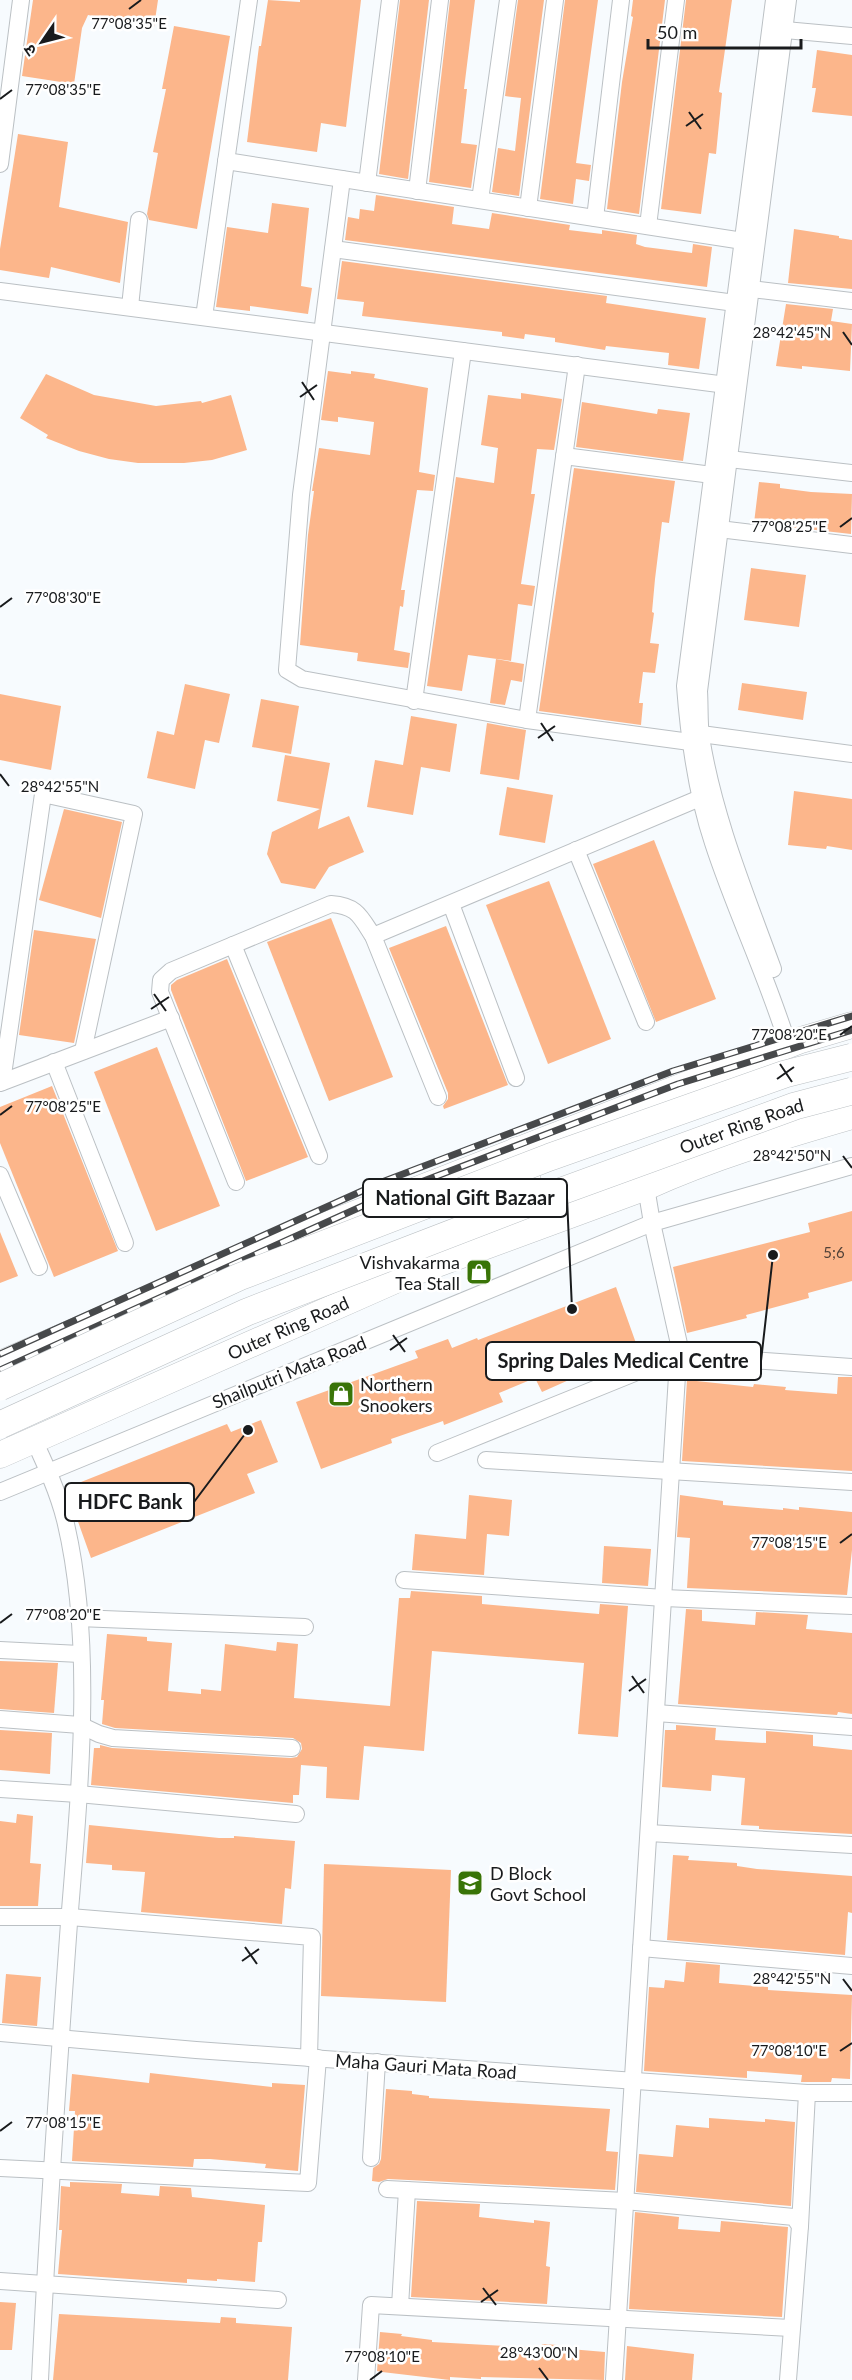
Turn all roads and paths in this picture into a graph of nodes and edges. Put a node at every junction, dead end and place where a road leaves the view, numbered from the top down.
1 (21, 0) edge
2 (249, 0) edge
3 (390, 0) edge
4 (440, 0) edge
5 (508, 0) edge
6 (555, 0) edge
7 (621, 0) edge
8 (676, 0) edge
9 (774, 0) edge
10 (789, 0) edge
11 (784, 30) junction
12 (852, 36) edge
13 (1, 128) edge
14 (226, 161) junction
15 (0, 164) edge
16 (342, 179) junction
17 (367, 183) junction
18 (417, 191) junction
19 (480, 200) junction
20 (528, 208) junction
21 (595, 218) junction
22 (139, 220) dead end
23 (648, 226) junction
24 (743, 241) junction
25 (333, 249) junction
26 (751, 289) junction
27 (0, 291) edge
28 (852, 301) edge
29 (735, 303) junction
30 (130, 308) junction
31 (204, 317) junction
32 (322, 332) junction
33 (464, 351) junction
34 (577, 365) junction
35 (731, 386) junction
36 (564, 456) junction
37 (729, 459) junction
38 (852, 473) edge
39 (712, 476) junction
40 (719, 530) junction
41 (852, 545) edge
42 (414, 701) junction
43 (527, 720) junction
44 (695, 738) junction
45 (852, 754) edge
46 (700, 798) junction
47 (576, 850) junction
48 (451, 903) junction
49 (373, 936) junction
50 (233, 945) junction
51 (171, 1018) junction
52 (646, 1022) dead end
53 (852, 1025) edge
54 (794, 1042) junction
55 (83, 1051) junction
56 (852, 1057) edge
57 (54, 1062) junction
58 (516, 1078) dead end
59 (1, 1082) edge
60 (852, 1092) edge
61 (438, 1097) dead end
62 (852, 1116) edge
63 (517, 1150) junction
64 (319, 1156) dead end
65 (852, 1166) edge
66 (0, 1175) edge
67 (236, 1182) dead end
68 (646, 1187) junction
69 (652, 1223) junction
70 (543, 1225) junction
71 (125, 1243) dead end
72 (39, 1267) dead end
73 (679, 1355) junction
74 (0, 1364) edge
75 (852, 1367) edge
76 (0, 1387) edge
77 (0, 1425) edge
78 (34, 1440) junction
79 (437, 1453) dead end
80 (0, 1455) edge
81 (486, 1460) dead end
82 (671, 1470) junction
83 (48, 1472) junction
84 (852, 1482) edge
85 (0, 1492) edge
86 (404, 1580) dead end
87 (664, 1598) junction
88 (852, 1606) edge
89 (78, 1618) junction
90 (305, 1627) dead end
91 (0, 1650) edge
92 (80, 1654) junction
93 (656, 1713) junction
94 (0, 1719) edge
95 (80, 1725) junction
96 (852, 1727) edge
97 (292, 1748) dead end
98 (0, 1789) edge
99 (78, 1794) junction
100 (296, 1814) dead end
101 (649, 1833) junction
102 (852, 1845) edge
103 (0, 1917) edge
104 (70, 1917) junction
105 (641, 1948) junction
106 (852, 1966) edge
107 (0, 2032) edge
108 (62, 2037) junction
109 (313, 2058) junction
110 (377, 2062) junction
111 (633, 2080) junction
112 (807, 2093) junction
113 (852, 2093) edge
114 (370, 2158) dead end
115 (0, 2168) edge
116 (53, 2170) junction
117 (387, 2189) dead end
118 (407, 2190) junction
119 (625, 2202) junction
120 (800, 2226) junction
121 (0, 2281) edge
122 (45, 2285) junction
123 (278, 2300) dead end
124 (400, 2306) junction
125 (618, 2317) junction
126 (791, 2328) junction
127 (40, 2380) edge
128 (366, 2380) edge
129 (614, 2380) edge
130 (788, 2380) edge

1 - 13 street
2 - 14 street
3 - 17 street
4 - 18 street
5 - 19 street
6 - 20 street
7 - 21 street
8 - 23 street
9 - 24 street
10 - 11 street
11 - 12 street
11 - 26 street
13 - 15 street
14 - 16 street
14 - 31 street
16 - 17 street
16 - 25 street
17 - 18 street
18 - 19 street
19 - 20 street
20 - 21 street
21 - 23 street
22 - 30 street
23 - 24 street
24 - 29 street
25 - 29 street
25 - 32 street
26 - 28 street
26 - 35 street
27 - 30 street
29 - 35 street
30 - 31 street
31 - 32 street
32 - 33 street
32 - 42 street
33 - 34 street
33 - 42 street
34 - 35 street
34 - 36 street
35 - 37 street
35 - 39 street
36 - 39 street
36 - 43 street
37 - 38 street
37 - 40 street
39 - 44 street
40 - 41 street
40 - 44 street
42 - 43 street
43 - 44 street
44 - 45 street
44 - 46 street
44 - 54 street
46 - 47 street
46 - 54 street
47 - 48 street
47 - 52 street
48 - 49 street
48 - 58 street
49 - 50 street
49 - 61 street
50 - 51 street
50 - 64 street
51 - 55 street
51 - 67 street
53 - 54 main road
54 - 63 main road
55 - 57 street
55 - 59 street
56 - 76 highway, Outer Ring Road, bridge
57 - 59 street
57 - 71 street
60 - 77 highway, Outer Ring Road, bridge
62 - 68 main road, Outer Ring Road
63 - 70 main road
63 - 74 main road
65 - 69 street, Shailputri Mata Road
66 - 72 street
68 - 69 street
68 - 70 main road, Outer Ring Road
69 - 73 street
69 - 83 street, Shailputri Mata Road
70 - 78 main road, Outer Ring Road
73 - 75 street
73 - 79 street
73 - 82 street
78 - 80 main road, Outer Ring Road
78 - 83 street
81 - 82 street
82 - 84 street
82 - 87 street
83 - 85 street, Shailputri Mata Road
83 - 89 street
86 - 87 street
87 - 88 street
87 - 93 street
89 - 90 street
89 - 92 street
91 - 92 street
92 - 95 street
93 - 96 street
93 - 101 street
94 - 95 street
95 - 97 street
95 - 99 street
98 - 99 street
99 - 100 street
99 - 104 street
101 - 102 street
101 - 105 street
103 - 104 street
104 - 108 street
104 - 109 street
105 - 106 street
105 - 111 street
107 - 108 street, Maha Gauri Mata Road
108 - 109 street, Maha Gauri Mata Road
108 - 116 street
109 - 110 street, Maha Gauri Mata Road
109 - 116 street
110 - 111 street, Maha Gauri Mata Road
110 - 114 street
111 - 112 street, Maha Gauri Mata Road
111 - 119 street
112 - 113 street, Maha Gauri Mata Road
112 - 120 street
115 - 116 street
116 - 122 street
117 - 118 street
118 - 119 street
118 - 124 street
119 - 120 street
119 - 125 street
120 - 126 street
121 - 122 street
122 - 123 street
122 - 127 street
124 - 125 street
124 - 128 street
125 - 126 street
125 - 129 street
126 - 130 street

